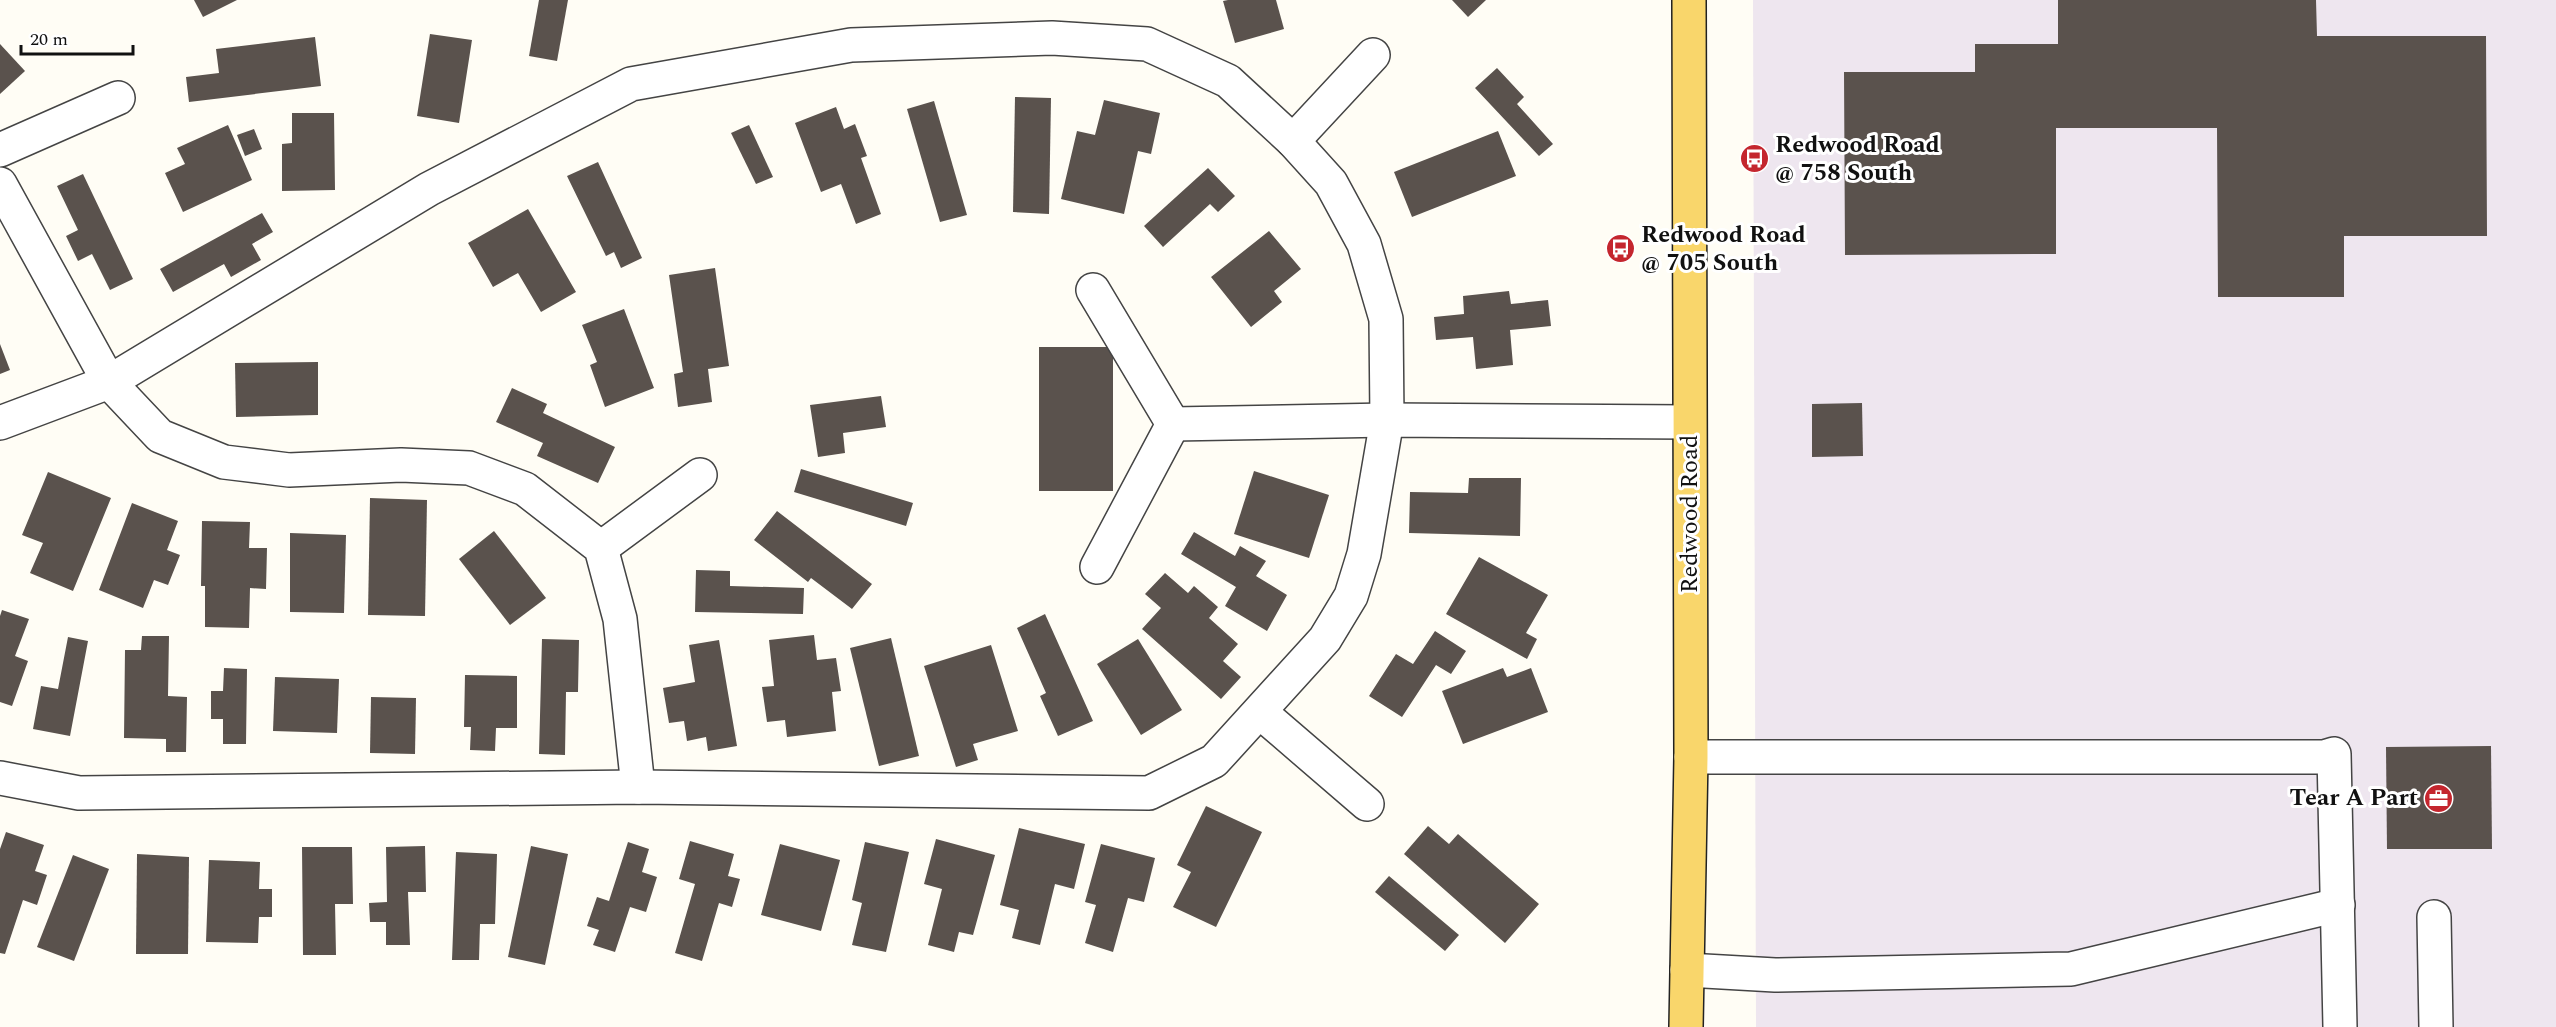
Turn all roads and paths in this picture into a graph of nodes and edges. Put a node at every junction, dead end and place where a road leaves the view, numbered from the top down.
1 (1689, 0) edge
2 (1373, 55) dead end
3 (118, 98) dead end
4 (1293, 141) junction
5 (0, 150) edge
6 (0, 184) edge
7 (1093, 290) dead end
8 (109, 382) junction
9 (1387, 420) junction
10 (1689, 422) junction
11 (0, 423) edge
12 (1173, 424) junction
13 (700, 475) dead end
14 (601, 548) junction
15 (1097, 567) dead end
16 (1260, 712) junction
17 (1691, 757) junction
18 (0, 778) edge
19 (638, 787) junction
20 (1367, 804) dead end
21 (2337, 905) junction
22 (2434, 917) dead end
23 (1687, 970) junction
24 (1686, 1027) edge
25 (2340, 1027) edge
26 (2436, 1027) edge

1 - 10 main road, Redwood Road
2 - 4 lane
3 - 5 lane
4 - 8 lane
4 - 9 lane
6 - 8 lane
7 - 12 lane
8 - 11 lane
8 - 14 lane
9 - 10 lane
9 - 12 lane
9 - 16 lane
10 - 17 main road, Redwood Road
12 - 15 lane
13 - 14 lane
14 - 19 lane
16 - 19 lane
16 - 20 lane
17 - 21 lane
17 - 23 main road, Redwood Road
18 - 19 lane
21 - 23 lane
21 - 25 lane
22 - 26 lane
23 - 24 main road, Redwood Road

